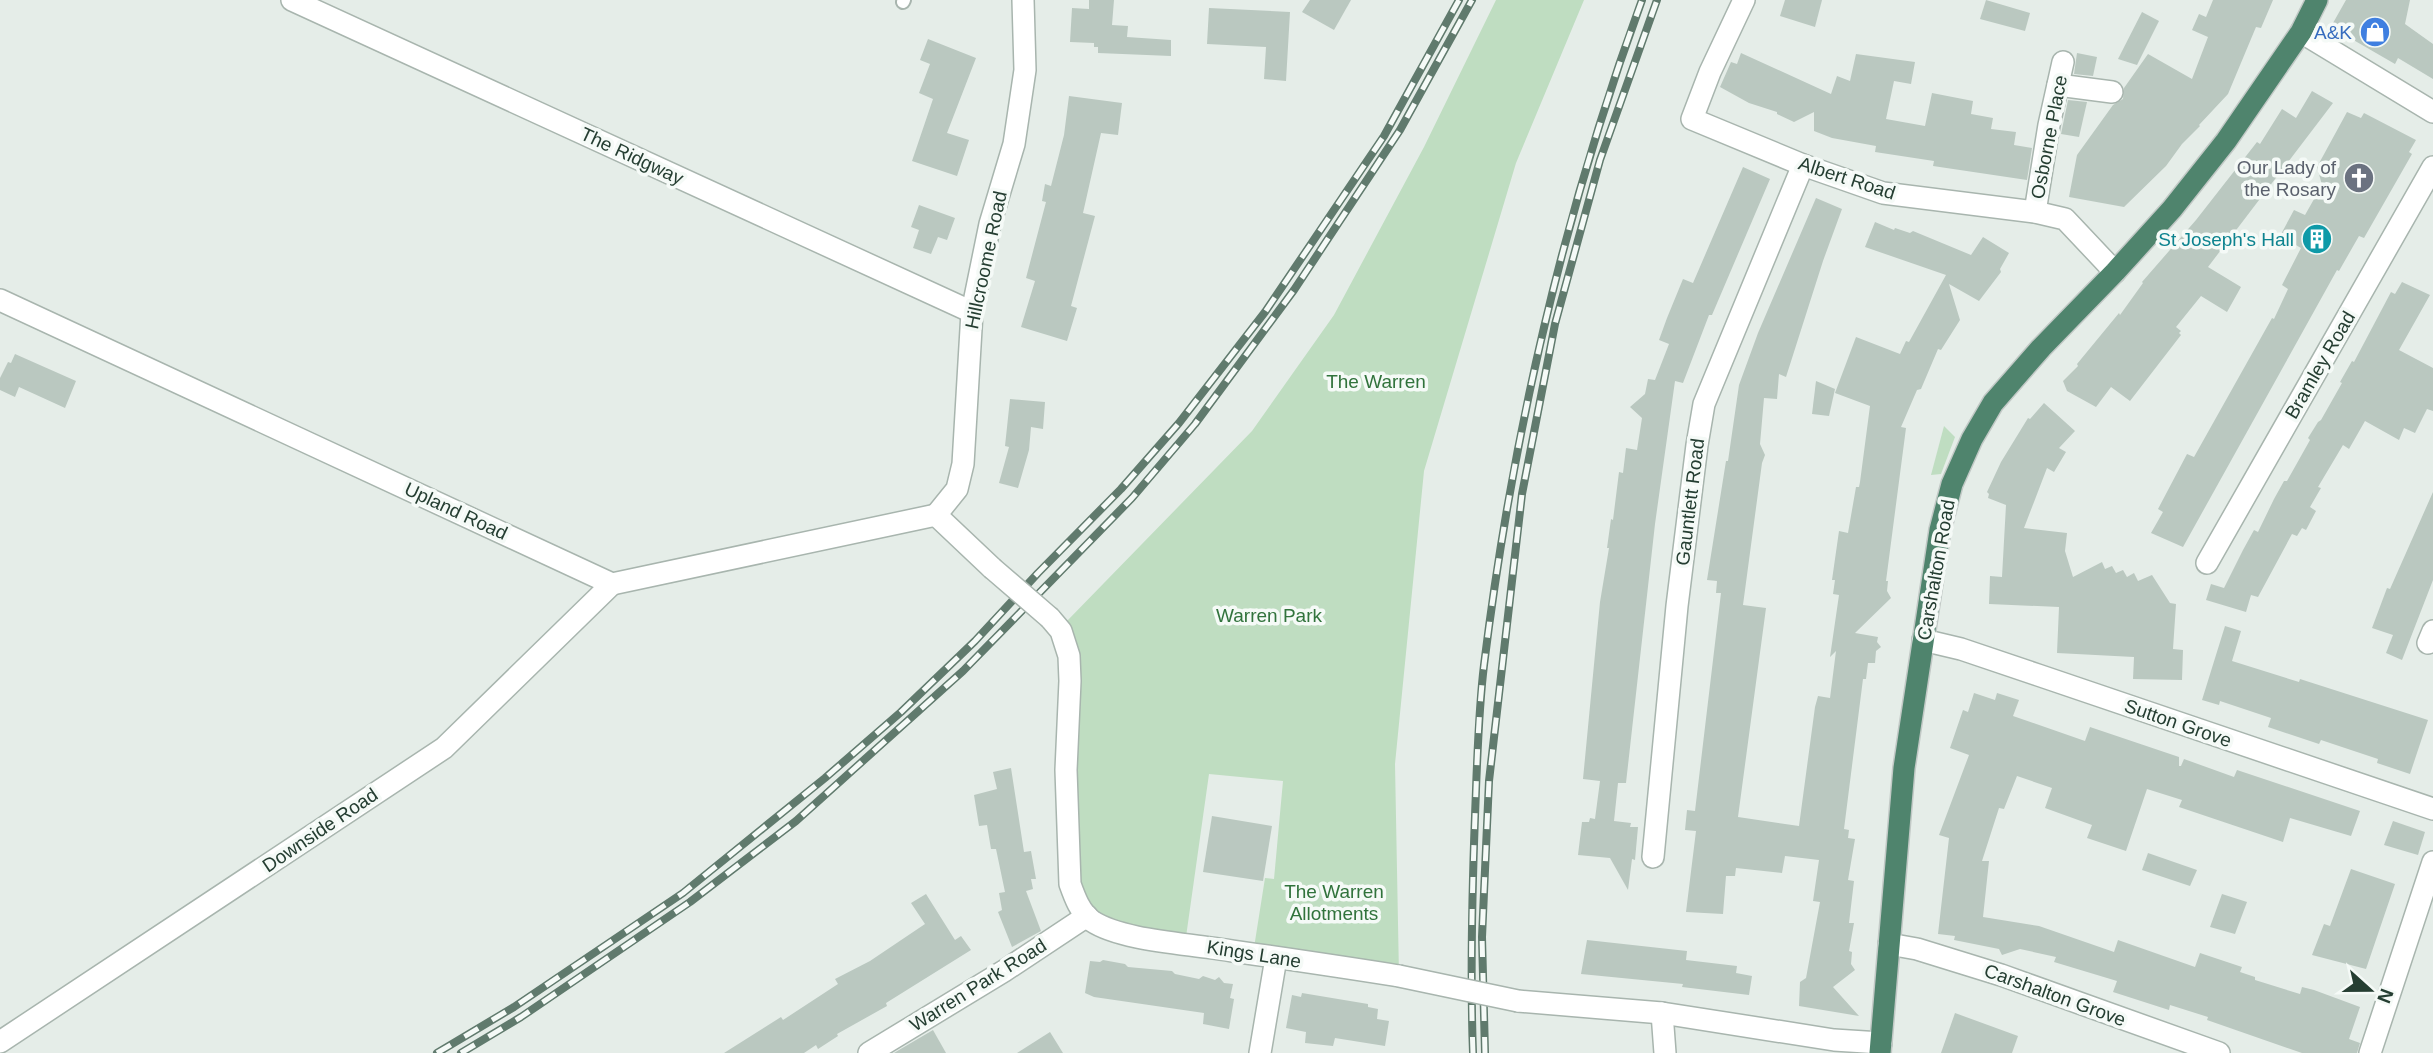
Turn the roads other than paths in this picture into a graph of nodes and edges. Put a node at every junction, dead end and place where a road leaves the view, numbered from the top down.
1 (292, 0) edge
2 (1023, 0) edge
3 (1744, 0) edge
4 (2317, 0) edge
5 (2301, 32) junction
6 (2063, 62) dead end
7 (2058, 85) junction
8 (2112, 92) dead end
9 (2433, 112) edge
10 (1803, 165) junction
11 (2433, 167) edge
12 (2035, 212) junction
13 (2115, 272) junction
14 (0, 300) edge
15 (972, 313) junction
16 (936, 515) junction
17 (2207, 563) dead end
18 (612, 584) junction
19 (1923, 640) junction
20 (2433, 809) edge
21 (1653, 857) dead end
22 (2433, 862) edge
23 (1087, 916) junction
24 (1889, 944) junction
25 (1276, 958) junction
26 (1662, 1013) junction
27 (0, 1042) edge
28 (1881, 1048) edge
29 (869, 1053) edge
30 (1259, 1053) edge
31 (1665, 1053) edge
32 (2218, 1053) edge
33 (2370, 1053) edge

1 - 15 street, The Ridgway
2 - 15 street, Hillcroome Road
3 - 10 street, Albert Road
4 - 5 highway, Carshalton Road
5 - 9 street
5 - 13 highway, Carshalton Road
6 - 7 street, Osborne Place
7 - 8 street
7 - 12 street, Osborne Place
10 - 12 street, Albert Road
10 - 21 street, Gauntlett Road
11 - 17 street, Bramley Road
12 - 13 street, Albert Road
13 - 19 highway, Carshalton Road
14 - 18 street, Upland Road
15 - 16 street, Hillcroome Road
16 - 18 street
16 - 23 street, bridge
18 - 27 street, Downside Road
19 - 20 street, Sutton Grove
19 - 24 highway, Carshalton Road
22 - 33 street
23 - 25 street, Kings Lane
23 - 29 street, Warren Park Road
24 - 28 highway, Carshalton Road
24 - 32 street, Carshalton Grove
25 - 26 street, Kings Lane, bridge
25 - 30 street
26 - 28 street, Kings Lane
26 - 31 street

